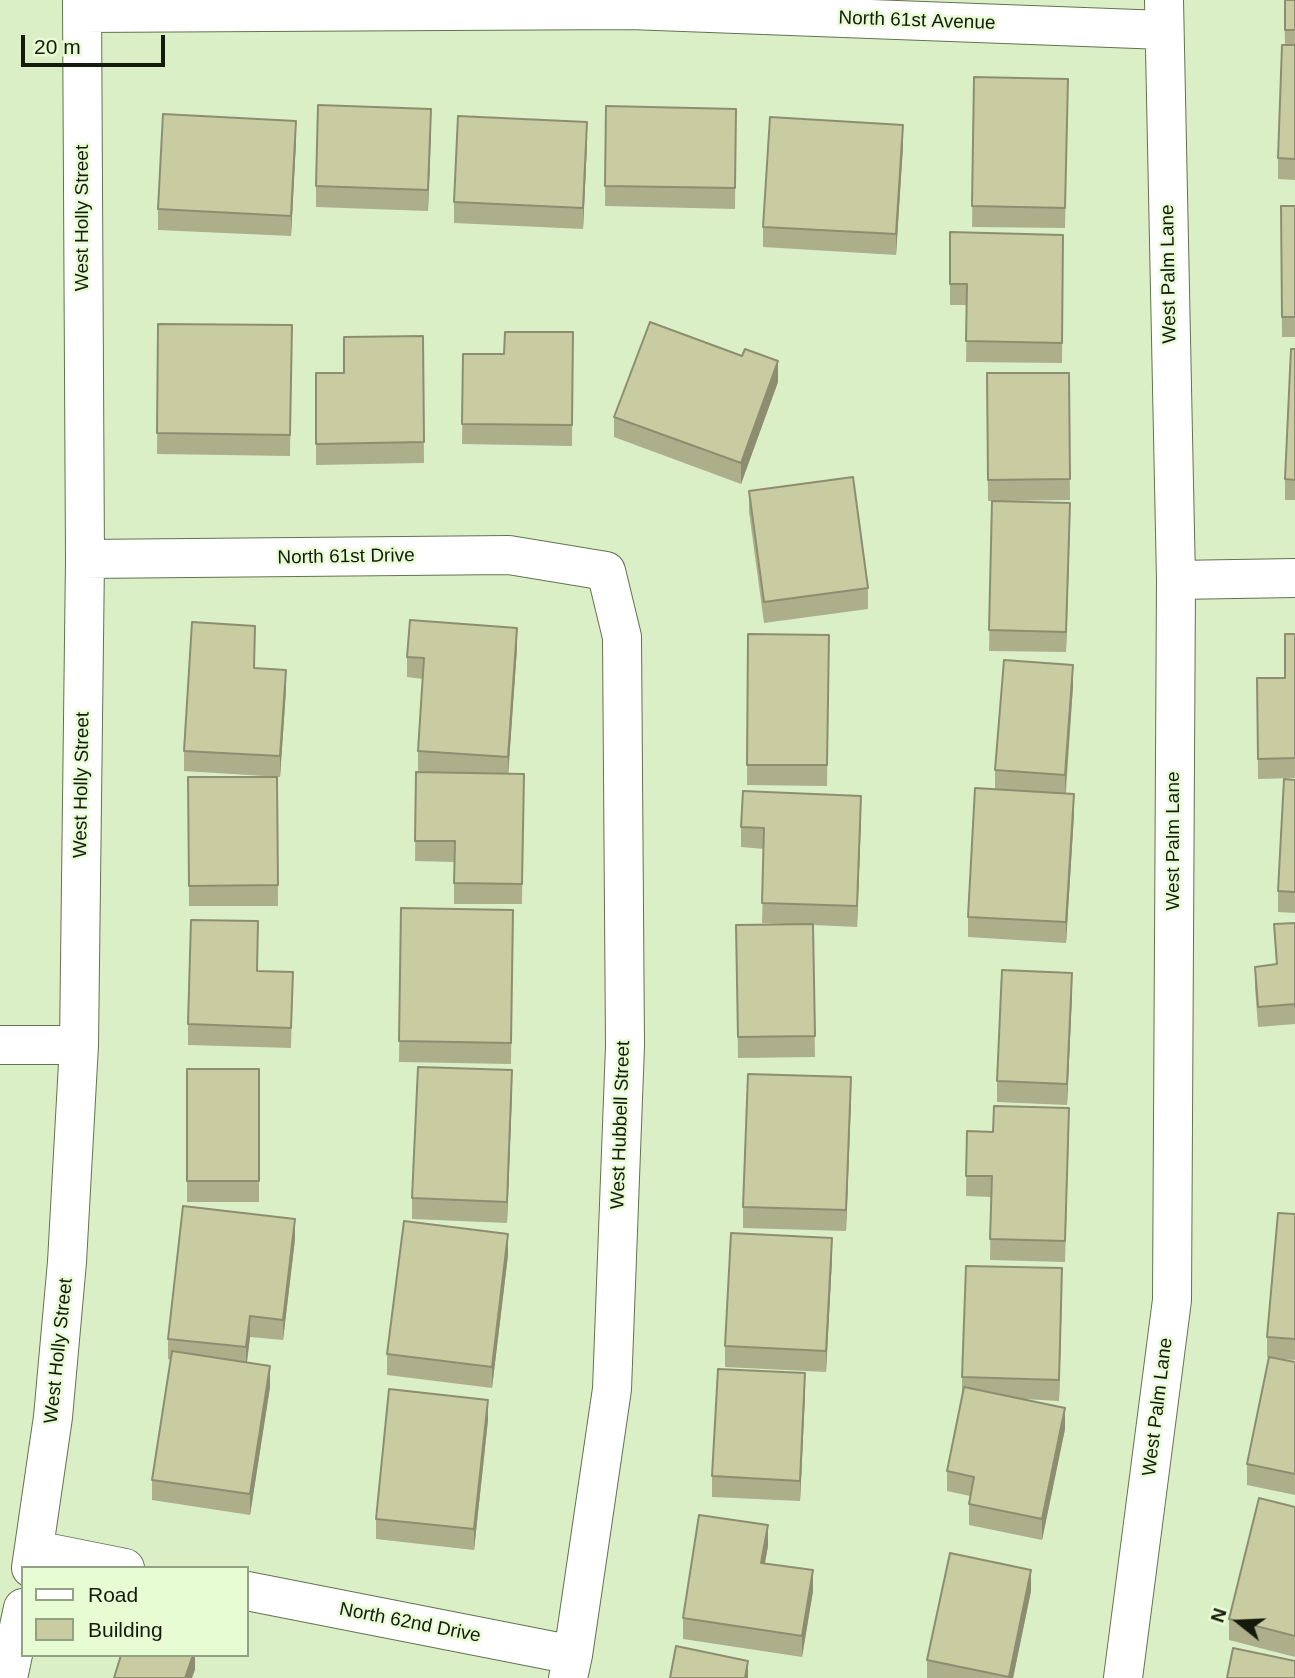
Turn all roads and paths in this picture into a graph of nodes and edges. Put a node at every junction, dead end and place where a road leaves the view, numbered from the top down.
1 (630, 5) edge
2 (82, 7) edge
3 (1164, 15) edge
4 (85, 559) junction
5 (606, 571) joint
6 (1295, 578) edge
7 (1176, 580) junction
8 (0, 1045) edge
9 (79, 1045) junction
10 (33, 1559) edge
11 (105, 1566) edge
12 (248, 1591) edge
13 (21, 1617) edge
14 (570, 1666) edge
15 (8, 1678) edge
16 (1123, 1678) edge

1 - 2 street, North 61st Avenue
1 - 3 street, North 61st Avenue
2 - 4 street, West Holly Street
3 - 7 street, West Palm Lane
4 - 5 street, North 61st Drive
4 - 9 street, West Holly Street
5 - 14 street, West Hubbell Street
6 - 7 street
7 - 16 street, West Palm Lane
8 - 9 street
9 - 10 street, West Holly Street
10 - 11 street
12 - 14 street, North 62nd Drive
13 - 15 street

